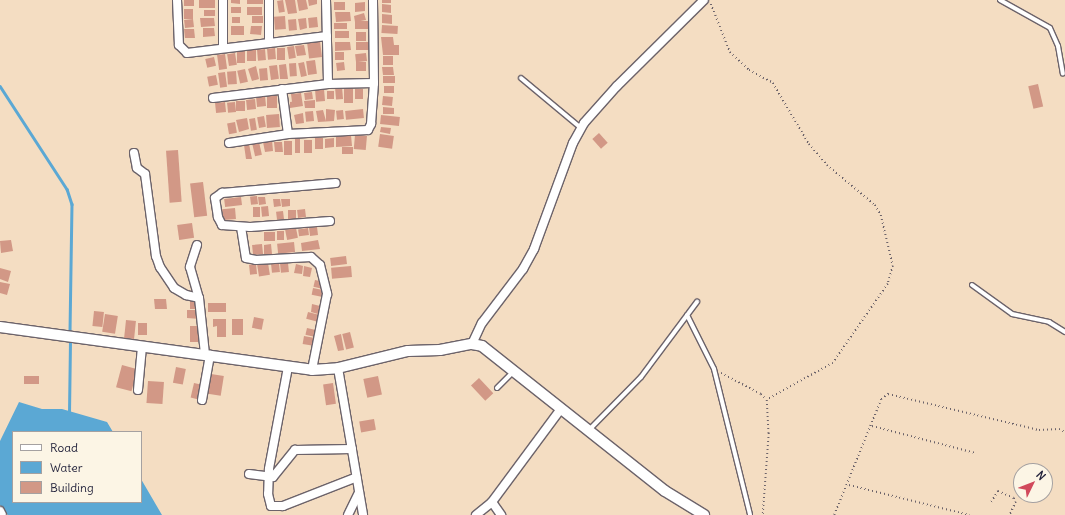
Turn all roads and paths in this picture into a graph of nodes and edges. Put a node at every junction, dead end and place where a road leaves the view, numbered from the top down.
1 (177, 0) edge
2 (223, 0) edge
3 (269, 0) edge
4 (326, 0) edge
5 (374, 0) edge
6 (704, 0) edge
7 (710, 0) edge
8 (1000, 0) edge
9 (327, 36) junction
10 (269, 44) junction
11 (223, 48) junction
12 (1063, 74) dead end
13 (521, 78) dead end
14 (374, 83) junction
15 (328, 84) junction
16 (282, 90) junction
17 (213, 98) dead end
18 (581, 128) junction
19 (288, 134) junction
20 (229, 143) dead end
21 (134, 153) dead end
22 (336, 183) dead end
23 (330, 220) dead end
24 (241, 227) junction
25 (197, 245) dead end
26 (972, 285) dead end
27 (199, 298) junction
28 (697, 302) dead end
29 (687, 315) junction
30 (0, 327) edge
31 (1065, 332) edge
32 (472, 344) junction
33 (142, 347) junction
34 (208, 355) junction
35 (288, 367) junction
36 (338, 368) junction
37 (714, 369) junction
38 (312, 370) junction
39 (513, 372) junction
40 (498, 388) dead end
41 (138, 390) dead end
42 (202, 400) dead end
43 (767, 400) junction
44 (560, 410) junction
45 (872, 426) junction
46 (588, 430) junction
47 (1065, 432) edge
48 (352, 449) junction
49 (976, 453) dead end
50 (249, 474) dead end
51 (357, 477) junction
52 (269, 478) junction
53 (848, 485) junction
54 (359, 492) junction
55 (492, 502) junction
56 (991, 502) dead end
57 (0, 512) edge
58 (2, 515) edge
59 (348, 515) edge
60 (363, 515) edge
61 (476, 515) edge
62 (501, 515) edge
63 (704, 515) edge
64 (750, 515) edge
65 (763, 515) edge
66 (834, 515) edge
67 (969, 515) edge
68 (1010, 515) edge

1 - 11 street
2 - 11 street
3 - 10 street
4 - 9 street
5 - 14 street
6 - 18 street
7 - 43 path
8 - 12 lane
9 - 10 street
9 - 15 street
10 - 11 street
13 - 18 lane
14 - 15 street
14 - 19 street
15 - 16 street
16 - 17 street
16 - 19 street
18 - 32 street
19 - 20 street
21 - 27 street
22 - 24 street
23 - 24 street
24 - 38 street
25 - 27 street
26 - 31 lane
27 - 34 street
28 - 29 lane
29 - 37 lane
29 - 46 lane
30 - 33 street
32 - 36 street
32 - 39 street
33 - 34 street
33 - 41 street
34 - 35 street
34 - 42 street
35 - 38 street
35 - 52 street
36 - 38 street
36 - 48 street
37 - 43 path
37 - 64 lane
39 - 40 lane
39 - 44 street
43 - 65 path
44 - 46 street
44 - 55 street
45 - 47 path
45 - 49 path
45 - 53 path
46 - 63 street
48 - 51 street
48 - 52 street
50 - 52 street
51 - 52 street
51 - 54 street
53 - 66 path
53 - 67 path
54 - 59 street
54 - 60 street
55 - 61 street
55 - 62 street
56 - 68 path
57 - 58 street

